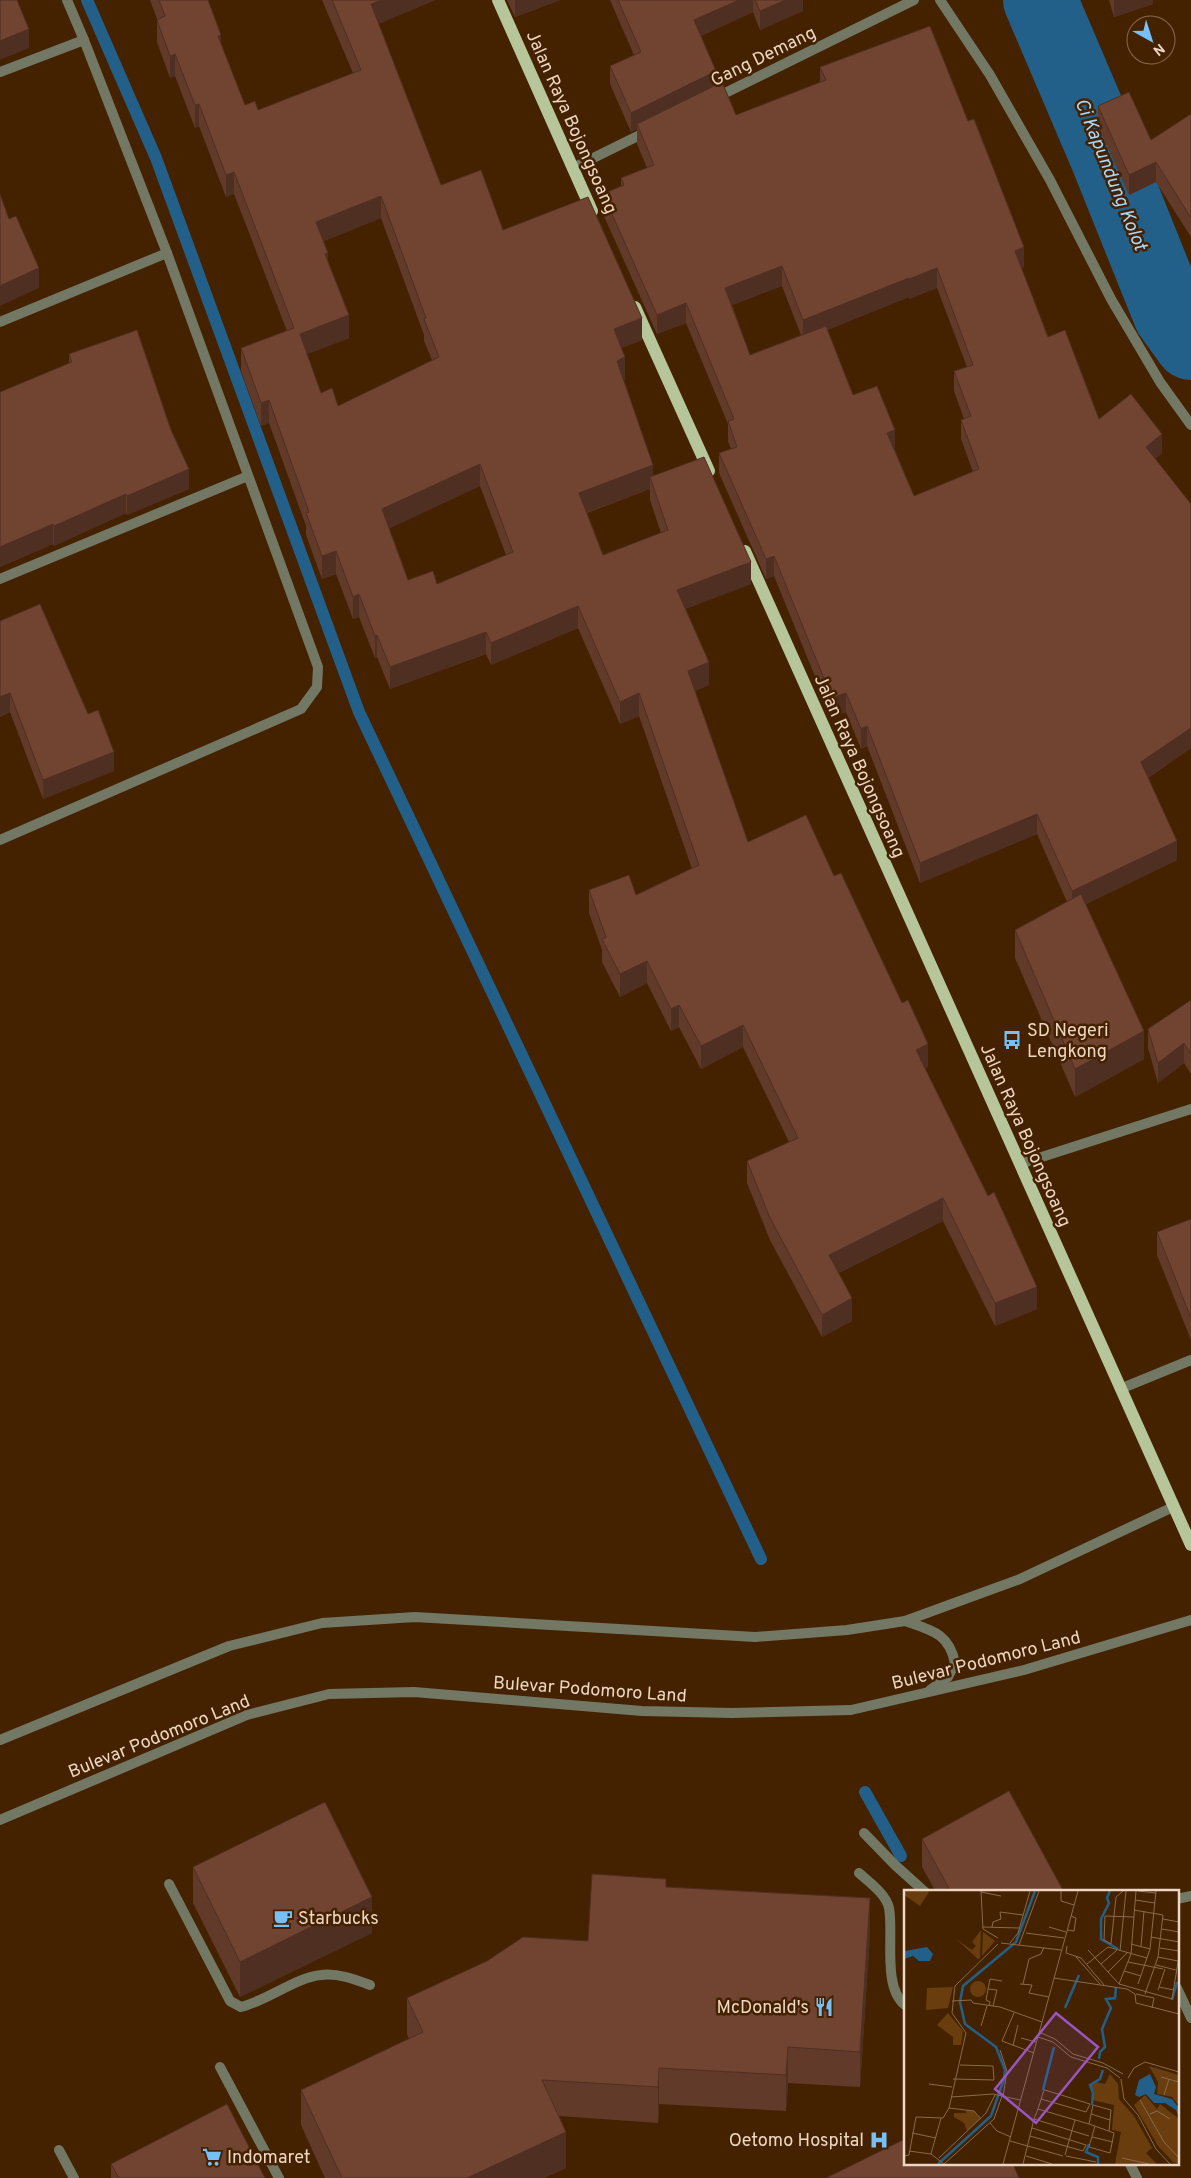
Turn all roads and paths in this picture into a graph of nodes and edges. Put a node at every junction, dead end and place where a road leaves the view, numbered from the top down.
1 (67, 0) edge
2 (498, 0) edge
3 (914, 0) edge
4 (940, 0) edge
5 (84, 40) junction
6 (0, 72) edge
7 (704, 103) edge
8 (660, 125) edge
9 (573, 168) junction
10 (597, 222) edge
11 (167, 253) junction
12 (630, 295) edge
13 (0, 322) edge
14 (1191, 425) edge
15 (248, 476) junction
16 (715, 485) edge
17 (740, 540) edge
18 (0, 579) edge
19 (0, 840) edge
20 (1191, 1109) edge
21 (1020, 1164) junction
22 (1191, 1360) edge
23 (1120, 1389) junction
24 (1174, 1507) junction
25 (1191, 1546) edge
26 (1191, 1620) edge
27 (905, 1621) junction
28 (925, 1694) junction
29 (0, 1740) edge
30 (0, 1820) edge
31 (864, 1832) dead end
32 (859, 1873) dead end
33 (169, 1884) dead end
34 (923, 1890) edge
35 (1191, 1896) edge
36 (1178, 1899) edge
37 (370, 1985) dead end
38 (1178, 1990) edge
39 (904, 2004) edge
40 (1191, 2018) edge
41 (220, 2067) dead end
42 (59, 2150) dead end
43 (1131, 2166) edge
44 (74, 2178) edge
45 (278, 2178) edge
46 (1137, 2178) edge

1 - 5 street
2 - 9 main road, Jalan Raya Bojongsoang
3 - 7 street, Gang Demang
4 - 14 street
5 - 6 street
5 - 11 street
8 - 9 street
9 - 10 main road, Jalan Raya Bojongsoang
11 - 13 street
11 - 15 street
12 - 16 main road
15 - 18 street
15 - 19 street
17 - 21 main road, Jalan Raya Bojongsoang
20 - 21 street
21 - 23 main road, Jalan Raya Bojongsoang
22 - 23 street
23 - 24 main road, Jalan Raya Bojongsoang
24 - 25 main road, Jalan Raya Bojongsoang
24 - 27 street
26 - 28 street, Bulevar Podomoro Land
27 - 28 street
27 - 29 street
28 - 30 street, Bulevar Podomoro Land
31 - 34 street
32 - 39 street
33 - 37 street
35 - 36 street
38 - 40 street
41 - 45 street
42 - 44 street
43 - 46 street

